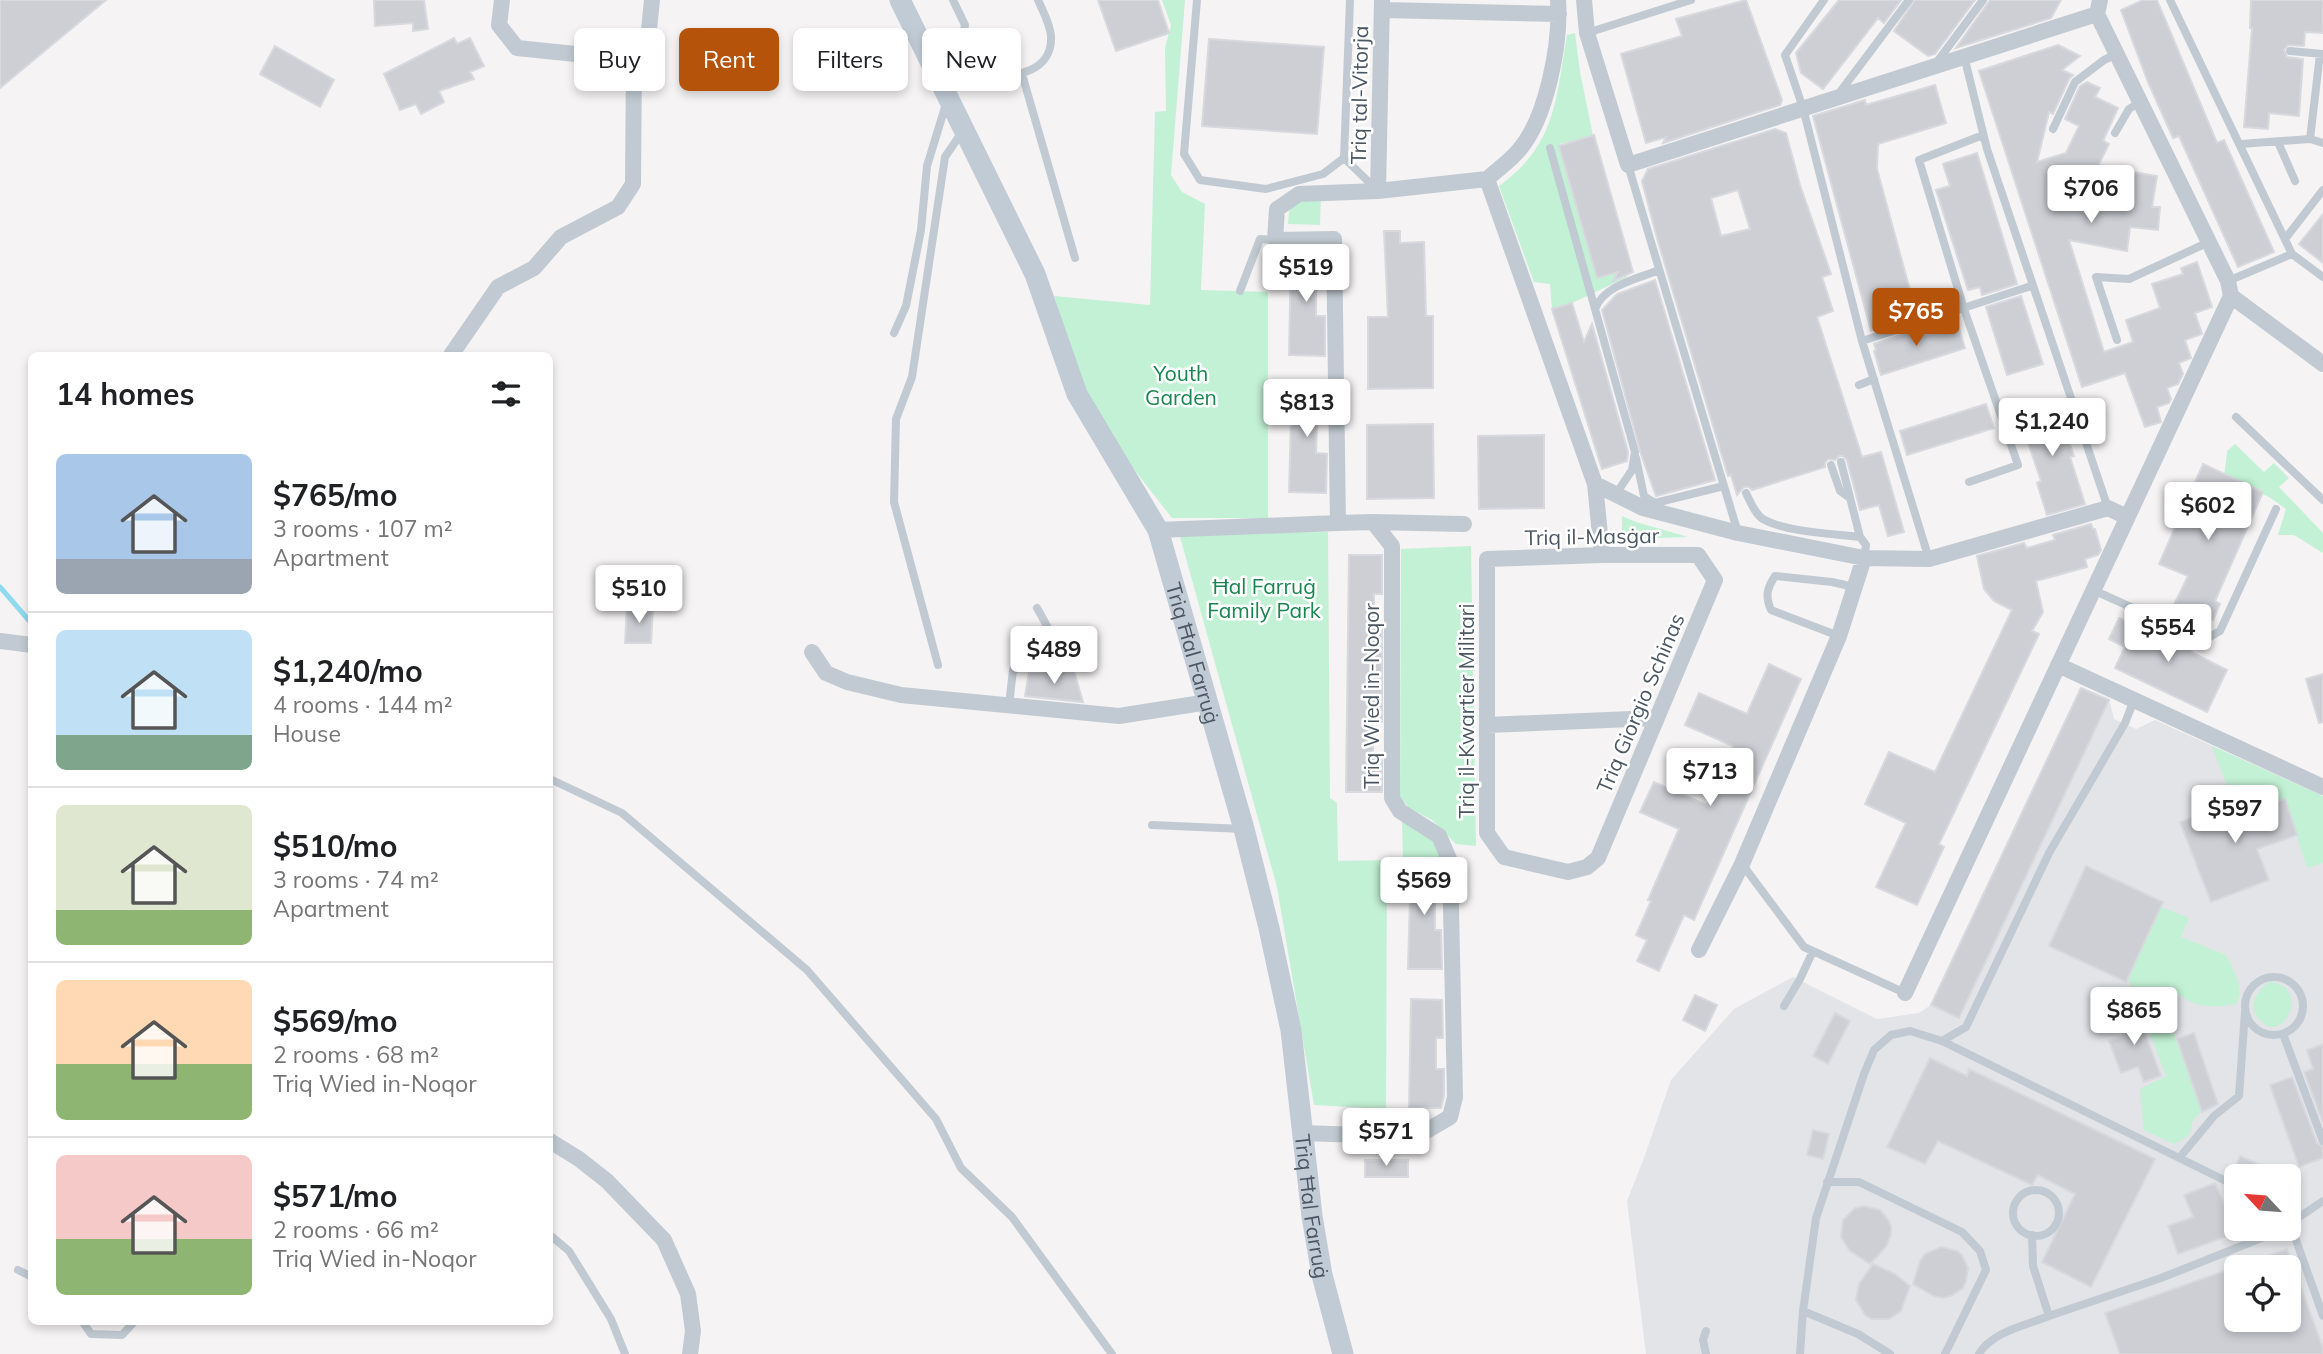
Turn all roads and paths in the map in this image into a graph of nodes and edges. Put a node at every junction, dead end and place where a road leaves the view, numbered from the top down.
1 (502, 0) edge
2 (652, 0) edge
3 (900, 0) edge
4 (953, 0) edge
5 (1038, 0) edge
6 (1197, 0) edge
7 (1350, 0) edge
8 (1584, 0) edge
9 (1691, 0) edge
10 (1824, 0) edge
11 (1909, 0) edge
12 (1983, 0) edge
13 (2171, 0) edge
14 (1382, 5) edge
15 (1558, 7) edge
16 (2099, 7) edge
17 (649, 28) edge
18 (964, 28) edge
19 (1587, 33) junction
20 (922, 45) edge
21 (2290, 51) dead end
22 (574, 54) edge
23 (2117, 54) junction
24 (2321, 54) edge
25 (1964, 57) junction
26 (1932, 69) junction
27 (1022, 74) joint
28 (634, 91) edge
29 (945, 91) edge
30 (948, 98) junction
31 (1836, 98) junction
32 (2140, 102) junction
33 (1803, 108) junction
34 (2053, 129) dead end
35 (963, 130) junction
36 (2115, 133) dead end
37 (1983, 135) junction
38 (2310, 139) junction
39 (2278, 142) junction
40 (2323, 143) edge
41 (2241, 144) junction
42 (1550, 148) dead end
43 (1344, 158) junction
44 (1628, 164) junction
45 (1486, 179) junction
46 (2295, 181) dead end
47 (2323, 190) edge
48 (1378, 191) junction
49 (2284, 239) junction
50 (1275, 240) junction
51 (2209, 242) junction
52 (2292, 254) junction
53 (1075, 258) dead end
54 (1659, 270) junction
55 (2323, 277) edge
56 (2031, 286) junction
57 (2230, 288) junction
58 (1240, 291) dead end
59 (1964, 309) junction
60 (1595, 310) junction
61 (894, 333) dead end
62 (2117, 340) dead end
63 (1862, 341) junction
64 (453, 352) edge
65 (2323, 364) edge
66 (1874, 379) junction
67 (1858, 385) dead end
68 (2236, 417) dead end
69 (1635, 452) junction
70 (1841, 462) dead end
71 (1831, 465) dead end
72 (1969, 482) dead end
73 (1595, 484) junction
74 (1724, 486) junction
75 (1746, 492) dead end
76 (1616, 494) junction
77 (1850, 498) junction
78 (2323, 500) edge
79 (2108, 508) junction
80 (2276, 509) dead end
81 (2127, 517) junction
82 (1373, 522) junction
83 (1338, 523) junction
84 (1465, 524) dead end
85 (1158, 530) junction
86 (1738, 533) junction
87 (1860, 537) junction
88 (1602, 555) junction
89 (1698, 555) joint
90 (1864, 558) junction
91 (1487, 559) joint
92 (1929, 559) junction
93 (1854, 587) junction
94 (2094, 590) junction
95 (1037, 608) dead end
96 (1839, 636) junction
97 (0, 641) edge
98 (28, 644) edge
99 (813, 652) dead end
100 (938, 665) dead end
101 (2059, 665) junction
102 (2134, 699) junction
103 (1208, 702) junction
104 (1009, 705) junction
105 (1656, 718) junction
106 (1487, 725) junction
107 (553, 780) edge
108 (2323, 787) edge
109 (1152, 825) dead end
110 (1244, 829) junction
111 (1504, 857) joint
112 (1742, 864) junction
113 (1699, 950) dead end
114 (1813, 951) junction
115 (1905, 993) joint
116 (1784, 1006) dead end
117 (2245, 1010) junction
118 (2283, 1034) junction
119 (1942, 1041) junction
120 (1302, 1133) junction
121 (2323, 1141) edge
122 (553, 1143) edge
123 (2180, 1157) junction
124 (2224, 1180) edge
125 (1827, 1182) junction
126 (2323, 1201) edge
127 (2301, 1216) edge
128 (2032, 1235) junction
129 (553, 1238) edge
130 (2254, 1241) edge
131 (2299, 1241) edge
132 (19, 1270) dead end
133 (28, 1275) edge
134 (1803, 1311) junction
135 (2323, 1315) edge
136 (2049, 1316) junction
137 (85, 1325) edge
138 (131, 1325) edge
139 (1706, 1331) dead end
140 (625, 1354) edge
141 (691, 1354) edge
142 (1112, 1354) edge
143 (1343, 1354) edge
144 (1706, 1354) edge
145 (1800, 1354) edge
146 (1890, 1354) edge
147 (1945, 1354) edge
148 (1979, 1354) edge

1 - 22 street
2 - 17 street
3 - 20 main road, Triq Ħal Farruġ
4 - 18 lane
5 - 27 lane
6 - 43 lane
7 - 43 lane
8 - 19 street
9 - 19 lane
10 - 33 lane
11 - 31 lane
12 - 26 lane
13 - 41 lane
14 - 15 street
14 - 48 street, Triq tal-Vitorja
15 - 45 street
16 - 23 street
16 - 25 street
19 - 44 street
21 - 24 lane
23 - 32 street
23 - 34 lane
24 - 38 lane
25 - 26 street
25 - 37 lane
26 - 31 street
27 - 53 lane
28 - 64 street
29 - 30 main road, Triq Ħal Farruġ
30 - 35 main road, Triq Ħal Farruġ
30 - 61 lane
31 - 33 street
32 - 36 lane
32 - 51 street
33 - 44 street
33 - 63 lane
35 - 85 main road, Triq Ħal Farruġ
35 - 100 lane
37 - 56 lane
37 - 59 lane
38 - 39 lane
38 - 40 lane
39 - 41 lane
39 - 46 lane
41 - 49 lane
42 - 60 lane
43 - 48 lane
44 - 54 lane
45 - 48 street
45 - 73 street
47 - 49 lane
48 - 50 street
49 - 52 lane
50 - 58 lane
50 - 83 street
51 - 57 street
51 - 62 lane
52 - 55 lane
52 - 57 lane
54 - 60 lane
54 - 74 lane
56 - 59 lane
56 - 79 lane
57 - 65 street
57 - 81 street
59 - 63 lane
59 - 72 lane
60 - 69 lane
63 - 66 lane
66 - 67 lane
66 - 92 lane
68 - 78 lane
69 - 74 lane
69 - 76 lane
70 - 77 lane
71 - 77 lane
73 - 76 street
73 - 88 street
74 - 86 lane
75 - 87 lane
76 - 86 street
77 - 87 lane
79 - 81 street
79 - 92 street
80 - 94 lane
81 - 94 street
82 - 83 street
82 - 84 street
82 - 120 street, Triq Wied in-Noqor
83 - 85 street
85 - 103 main road, Triq Ħal Farruġ
86 - 90 street
87 - 90 lane
88 - 89 street, Triq il-Masġar
88 - 91 street, Triq il-Masġar
89 - 105 street, Triq Giorgio Schinas
90 - 92 street
90 - 93 street
91 - 106 street, Triq il-Kwartier Militari
93 - 96 street
93 - 96 lane
94 - 101 street
95 - 104 lane
96 - 112 street
97 - 98 street
99 - 104 street
101 - 102 street
101 - 115 street
102 - 108 street
102 - 119 lane
103 - 104 street
103 - 110 main road, Triq Ħal Farruġ
105 - 106 street
105 - 111 street, Triq Giorgio Schinas
106 - 111 street, Triq il-Kwartier Militari
107 - 142 lane
109 - 110 lane
110 - 120 main road, Triq Ħal Farruġ
112 - 113 street
112 - 114 lane
114 - 115 lane
114 - 116 lane
117 - 118 lane
117 - 118 lane
117 - 123 lane
118 - 121 lane
119 - 123 lane
119 - 125 lane
120 - 143 main road, Triq Ħal Farruġ
122 - 141 street
123 - 124 lane
125 - 134 lane
125 - 147 lane
126 - 127 lane
128 - 128 lane
128 - 136 lane
129 - 140 lane
130 - 136 lane
131 - 135 lane
132 - 133 lane
134 - 145 lane
134 - 146 lane
136 - 148 lane
137 - 138 lane
139 - 144 lane

